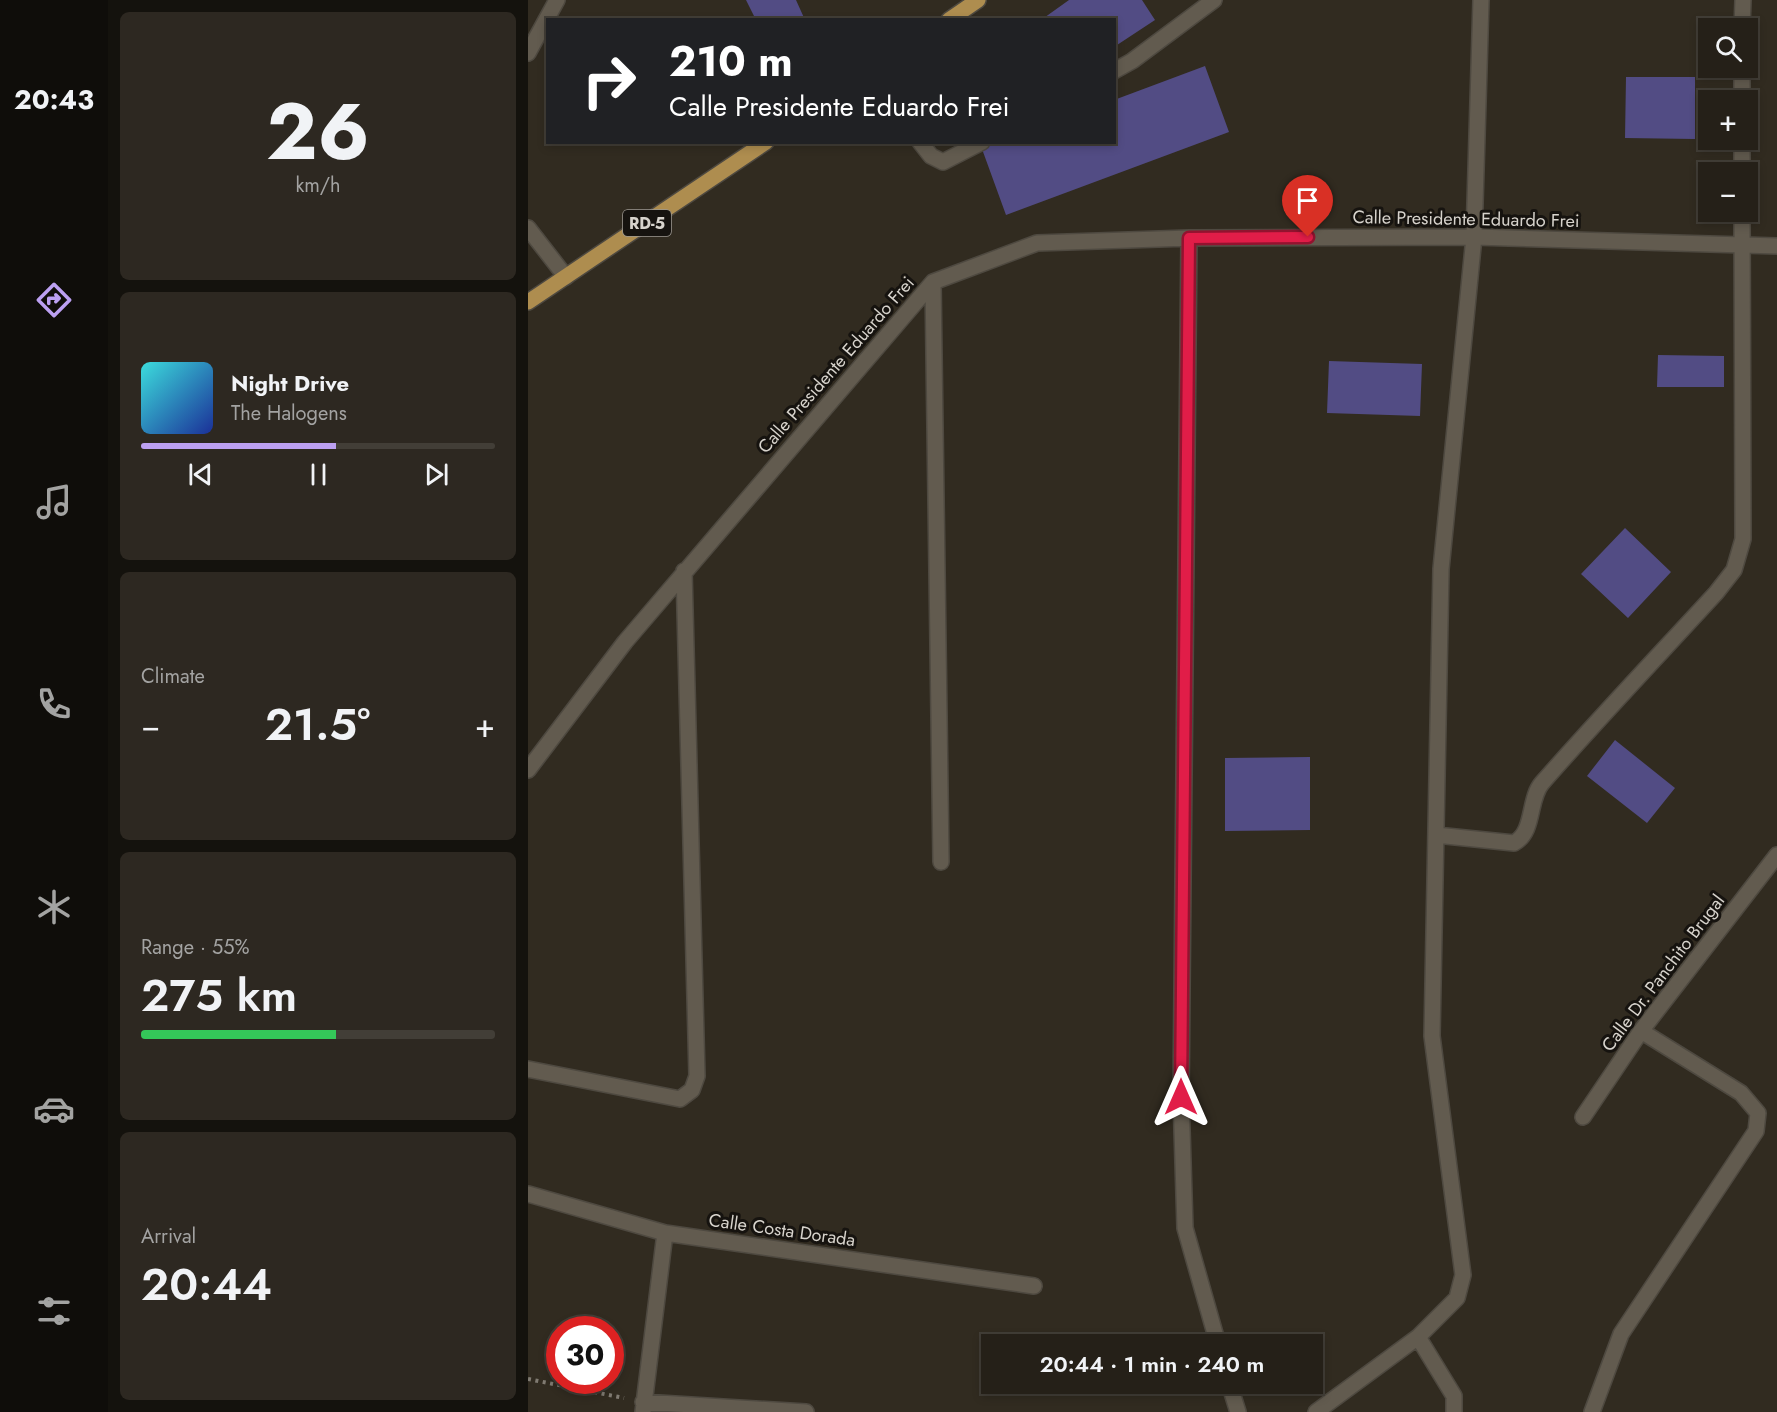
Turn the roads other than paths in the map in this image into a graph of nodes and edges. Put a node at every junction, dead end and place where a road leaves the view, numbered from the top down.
1 (556, 0) edge
2 (978, 0) edge
3 (1214, 0) edge
4 (1481, 0) edge
5 (1743, 0) edge
6 (546, 18) edge
7 (952, 18) edge
8 (1742, 18) edge
9 (546, 19) edge
10 (528, 53) edge
11 (1116, 70) edge
12 (763, 144) edge
13 (922, 144) edge
14 (978, 144) edge
15 (1742, 222) edge
16 (528, 228) edge
17 (1474, 237) junction
18 (1189, 238) junction
19 (1741, 244) junction
20 (1777, 246) edge
21 (566, 278) junction
22 (933, 282) junction
23 (528, 302) edge
24 (684, 571) junction
25 (528, 770) edge
26 (1436, 835) junction
27 (1777, 855) edge
28 (941, 862) dead end
29 (1641, 1031) junction
30 (528, 1069) edge
31 (1583, 1117) dead end
32 (528, 1194) edge
33 (665, 1233) junction
34 (1034, 1286) dead end
35 (1215, 1334) edge
36 (1418, 1337) junction
37 (1232, 1394) edge
38 (643, 1407) edge
39 (806, 1412) edge
40 (1238, 1412) edge
41 (1316, 1412) edge
42 (1454, 1412) edge
43 (1592, 1412) edge

1 - 6 street
2 - 7 main road
3 - 11 street
4 - 17 street
5 - 8 street
9 - 10 street
12 - 21 main road, RD-5
13 - 14 street
15 - 19 street
16 - 21 street
17 - 18 street, Calle Presidente Eduardo Frei
17 - 19 street, Calle Presidente Eduardo Frei
17 - 26 street
18 - 22 street, Calle Presidente Eduardo Frei
18 - 35 street
19 - 20 street, Calle Presidente Eduardo Frei
19 - 26 street
21 - 23 main road, RD-5
22 - 24 street, Calle Presidente Eduardo Frei
22 - 28 street
24 - 25 street, Calle Presidente Eduardo Frei
24 - 30 street
26 - 36 street
27 - 29 street, Calle Dr. Panchito Brugal
29 - 31 street, Calle Dr. Panchito Brugal
29 - 43 street
32 - 33 street, Calle Costa Dorada
33 - 34 street, Calle Costa Dorada
33 - 38 street
36 - 41 street
36 - 42 street
37 - 40 street
38 - 39 street

